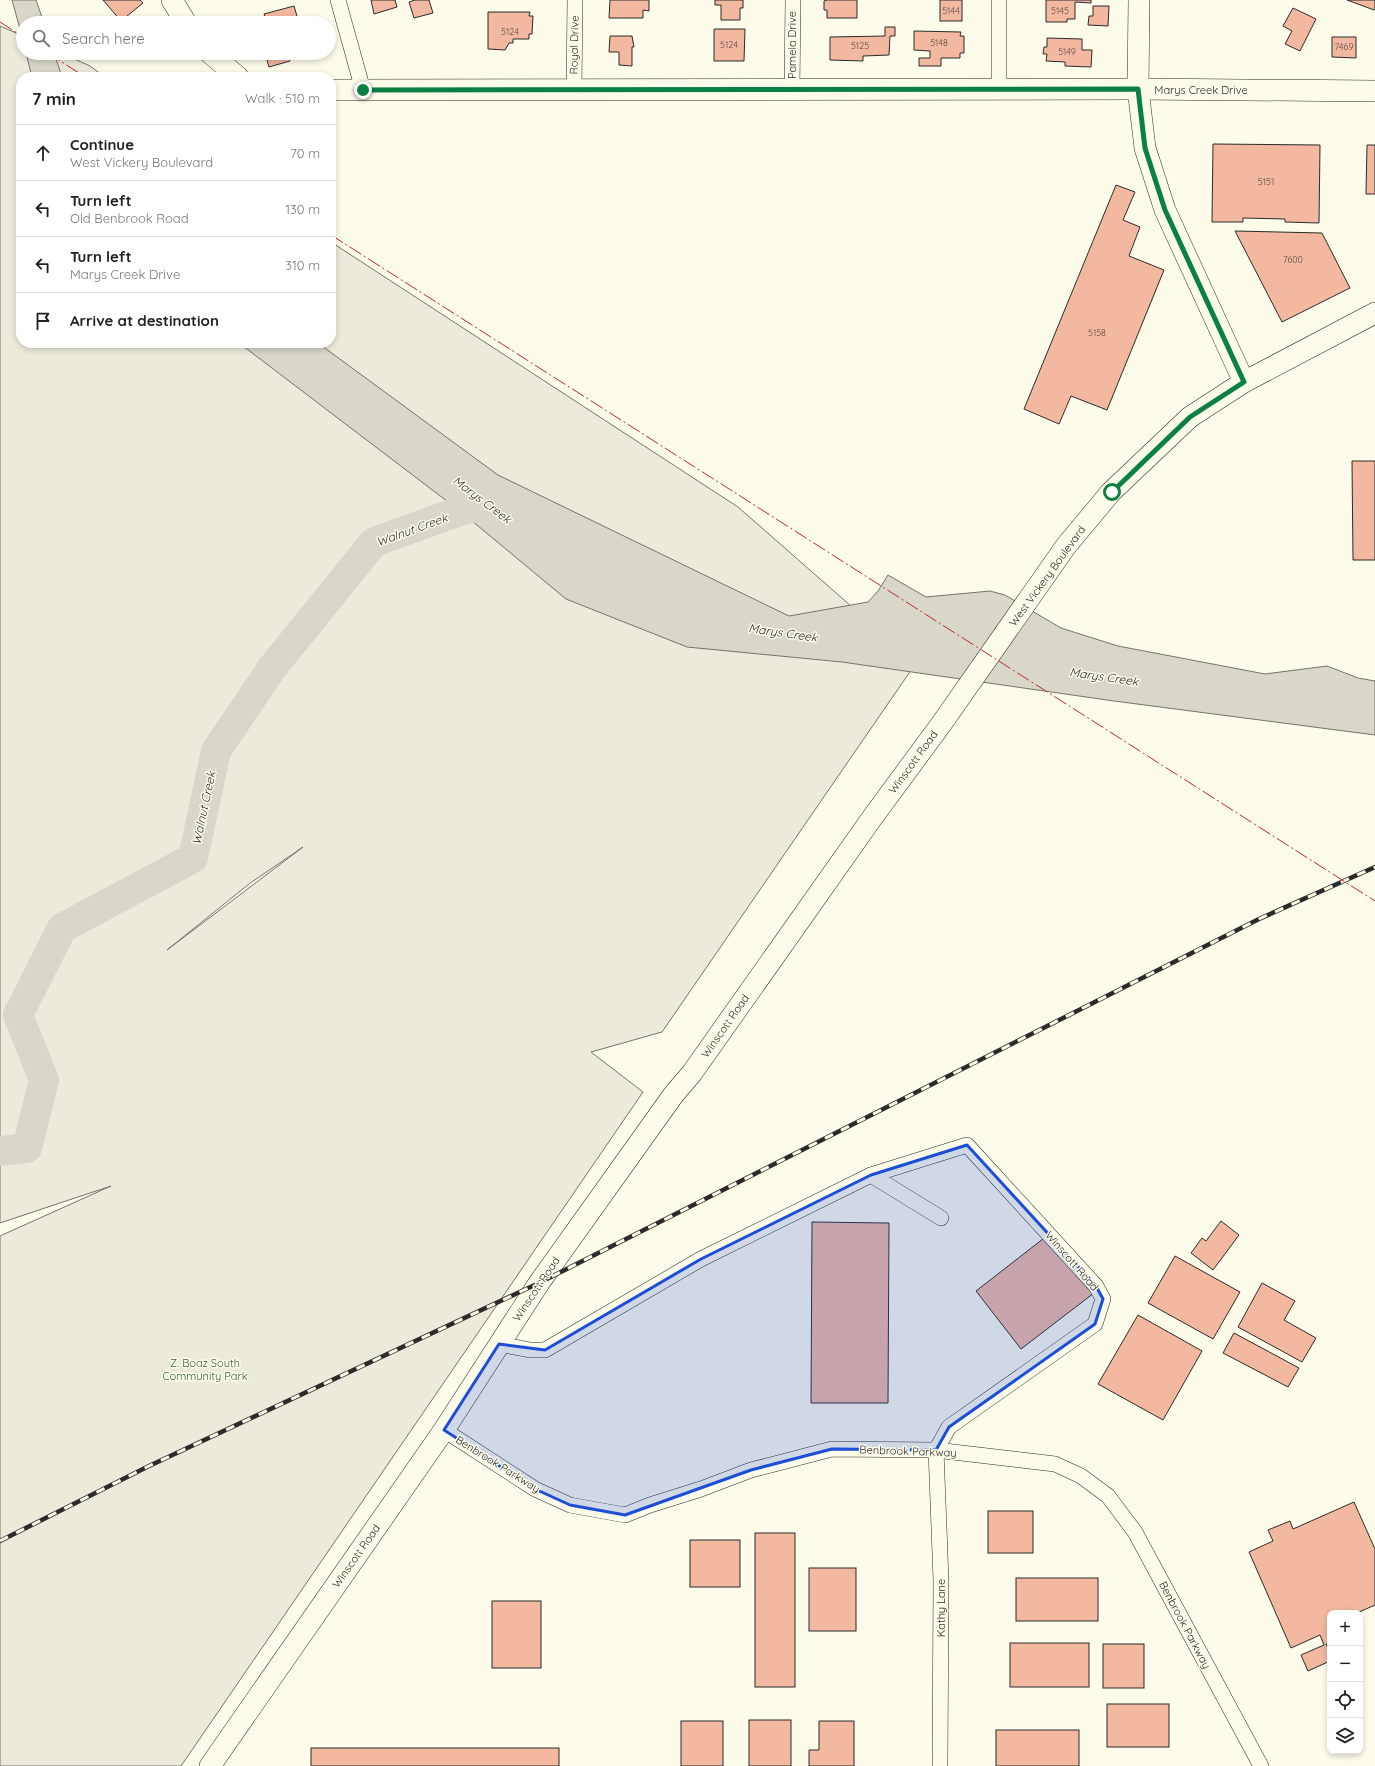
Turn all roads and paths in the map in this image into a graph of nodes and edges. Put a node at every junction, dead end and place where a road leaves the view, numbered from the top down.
1 (172, 0) edge
2 (338, 0) edge
3 (575, 0) edge
4 (793, 0) edge
5 (999, 0) edge
6 (1139, 0) edge
7 (182, 16) edge
8 (218, 60) edge
9 (232, 72) edge
10 (792, 89) junction
11 (999, 89) junction
12 (1138, 89) junction
13 (336, 90) edge
14 (363, 90) junction
15 (574, 90) junction
16 (1375, 91) edge
17 (1375, 313) edge
18 (1244, 382) junction
19 (952, 708) joint
20 (871, 1175) junction
21 (941, 1218) dead end
22 (500, 1344) junction
23 (444, 1430) junction
24 (936, 1450) junction
25 (210, 1766) edge
26 (940, 1766) edge
27 (1261, 1766) edge

1 - 7 main road
2 - 14 street
3 - 15 street, Royal Drive
4 - 10 street, Pamela Drive
5 - 11 street
6 - 12 main road
8 - 9 main road
10 - 11 main road, Marys Creek Drive
10 - 15 main road, Marys Creek Drive
11 - 12 main road, Marys Creek Drive
12 - 16 main road, Marys Creek Drive
12 - 18 main road
13 - 14 main road, Marys Creek Drive
14 - 15 main road, Marys Creek Drive
17 - 18 main road, West Vickery Boulevard
18 - 19 main road, West Vickery Boulevard
19 - 22 main road, Winscott Road
20 - 21 street
20 - 22 street, Winscott Road
20 - 24 street, Winscott Road
22 - 23 main road, Winscott Road
23 - 24 street, Benbrook Parkway
23 - 25 main road, Winscott Road
24 - 26 street, Kathy Lane
24 - 27 street, Benbrook Parkway

